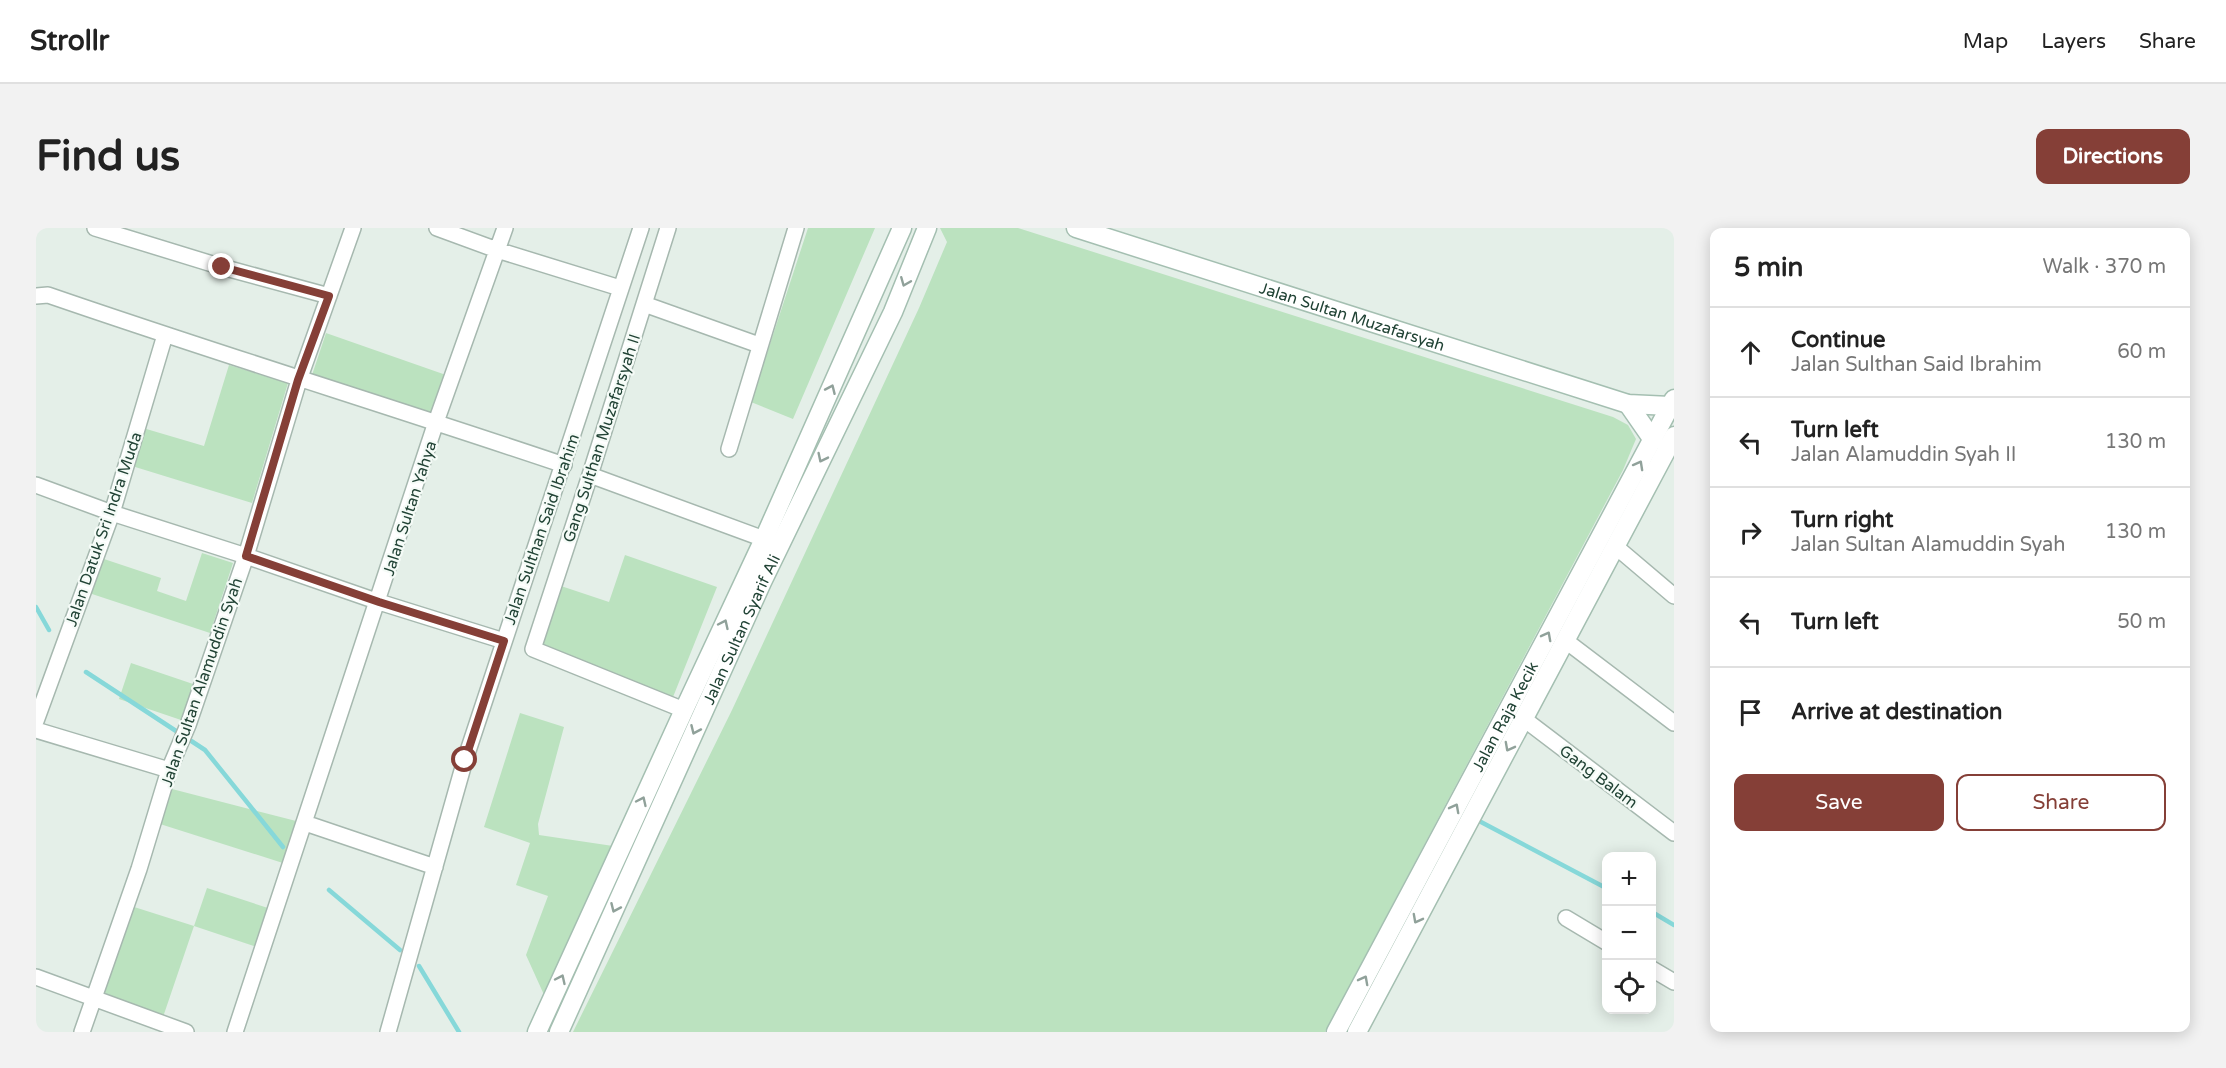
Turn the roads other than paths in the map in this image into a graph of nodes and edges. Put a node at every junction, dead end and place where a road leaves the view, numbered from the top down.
1 (95, 228) edge
2 (353, 228) edge
3 (437, 228) edge
4 (505, 228) edge
5 (641, 228) edge
6 (668, 228) edge
7 (796, 228) edge
8 (902, 228) edge
9 (927, 228) edge
10 (1076, 228) edge
11 (497, 250) junction
12 (620, 288) junction
13 (36, 296) edge
14 (329, 296) junction
15 (644, 304) junction
16 (165, 335) junction
17 (759, 345) junction
18 (298, 380) junction
19 (1672, 402) edge
20 (1628, 404) junction
21 (436, 422) junction
22 (1674, 436) edge
23 (1653, 440) junction
24 (729, 449) dead end
25 (564, 465) junction
26 (591, 475) junction
27 (36, 484) edge
28 (112, 513) junction
29 (764, 539) junction
30 (1615, 546) junction
31 (246, 556) junction
32 (1580, 574) junction
33 (1596, 582) junction
34 (1674, 596) edge
35 (379, 602) junction
36 (504, 641) junction
37 (1566, 641) junction
38 (684, 710) junction
39 (1524, 719) junction
40 (36, 721) edge
41 (1674, 723) edge
42 (36, 730) edge
43 (170, 770) junction
44 (305, 823) junction
45 (1674, 833) edge
46 (435, 867) junction
47 (1566, 918) dead end
48 (1602, 940) edge
49 (1656, 971) edge
50 (36, 977) edge
51 (1674, 982) edge
52 (93, 998) junction
53 (548, 1030) edge
54 (82, 1032) edge
55 (186, 1032) edge
56 (235, 1032) edge
57 (388, 1032) edge
58 (1336, 1032) edge
59 (1357, 1032) edge

1 - 14 street
2 - 14 street, Jalan Sultan Alamuddin Syah
3 - 11 street
4 - 11 street, Jalan Sultan Yahya
5 - 12 street, Jalan Sulthan Said Ibrahim
6 - 15 street, Gang Sulthan Muzafarsyah II
7 - 17 street
29 -> 8 street, Jalan Sultan Syarif Ali
9 -> 53 street, Jalan Sultan Syarif Ali
10 - 20 street, Jalan Sultan Muzafarsyah
11 - 12 street
11 - 21 street, Jalan Sultan Yahya
12 - 25 street, Jalan Sulthan Said Ibrahim
13 - 16 street
14 - 18 street, Jalan Sultan Alamuddin Syah
15 - 17 street
15 - 26 street, Gang Sulthan Muzafarsyah II
16 - 18 street
16 - 28 street, Jalan Datuk Sri Indra Muda
17 - 24 street
18 - 21 street
18 - 31 street, Jalan Sultan Alamuddin Syah
19 - 20 street, Jalan Sultan Muzafarsyah
19 - 23 street, Jalan Raja Kecik
20 - 23 street
21 - 25 street
21 - 35 street, Jalan Sultan Yahya
22 - 30 street, Jalan Raja Kecik
32 -> 23 street, Jalan Raja Kecik
25 - 36 street, Jalan Sulthan Said Ibrahim
26 - 29 street
26 - 38 street, Gang Sulthan Muzafarsyah II
27 - 28 street
28 - 31 street
28 - 40 street, Jalan Datuk Sri Indra Muda
38 -> 29 street, Jalan Sultan Syarif Ali
30 - 33 street, Jalan Raja Kecik
30 - 34 street
31 - 35 street
31 - 43 street, Jalan Sultan Alamuddin Syah
32 - 33 street
58 -> 32 street, Jalan Raja Kecik
33 - 37 street, Jalan Raja Kecik
35 - 36 street
35 - 44 street, Jalan Sultan Yahya
36 - 46 street, Jalan Sulthan Said Ibrahim
37 - 39 street, Jalan Raja Kecik
37 - 41 street
53 -> 38 street, Jalan Sultan Syarif Ali
39 - 45 street, Gang Balam
39 -> 59 street, Jalan Raja Kecik
42 - 43 street
43 - 52 street, Jalan Sultan Alamuddin Syah
44 - 46 street
44 - 56 street, Jalan Sultan Yahya
46 - 57 street, Jalan Sulthan Said Ibrahim
47 - 48 street
49 - 51 street
50 - 52 street
52 - 54 street, Jalan Sultan Alamuddin Syah
52 - 55 street

